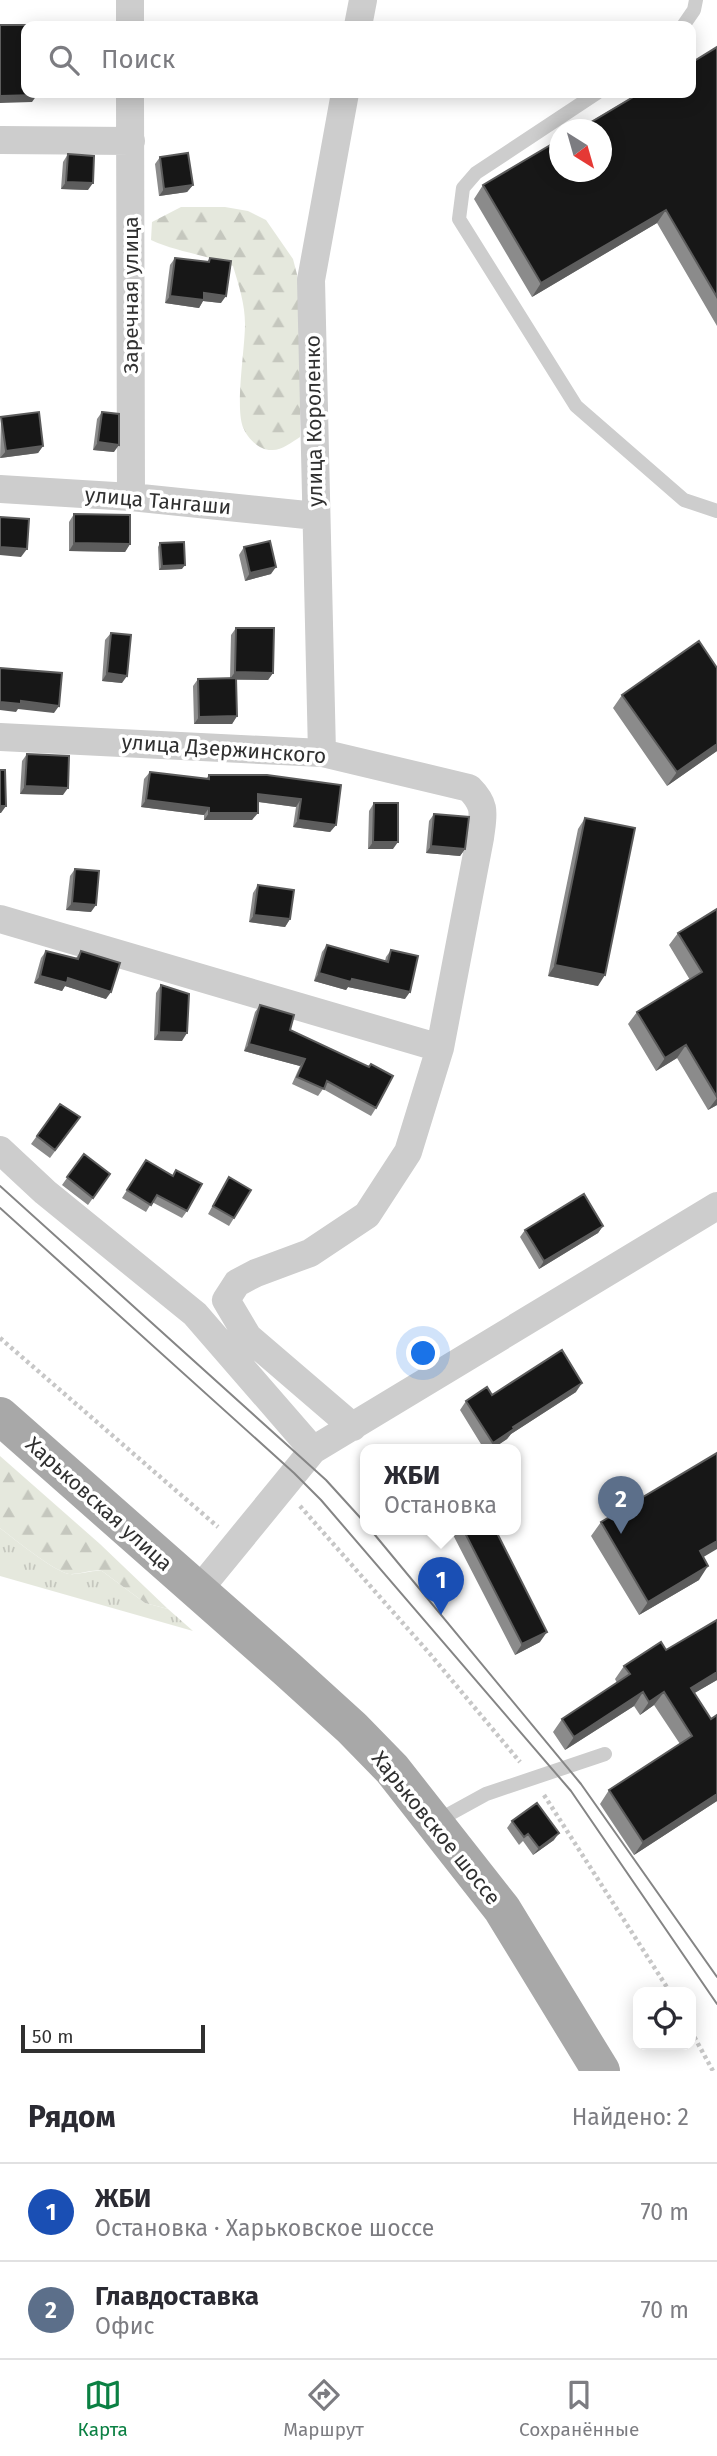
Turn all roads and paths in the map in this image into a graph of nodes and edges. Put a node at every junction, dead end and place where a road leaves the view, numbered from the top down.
1 (130, 0) edge
2 (363, 0) edge
3 (696, 0) edge
4 (130, 21) edge
5 (359, 21) edge
6 (686, 21) edge
7 (130, 98) edge
8 (344, 98) edge
9 (589, 98) edge
10 (0, 140) edge
11 (131, 141) junction
12 (0, 489) edge
13 (131, 497) junction
14 (717, 512) edge
15 (316, 516) junction
16 (0, 737) edge
17 (322, 753) junction
18 (0, 919) edge
19 (440, 1048) junction
20 (0, 1150) edge
21 (717, 1206) edge
22 (0, 1338) edge
23 (0, 1416) edge
24 (353, 1427) junction
25 (313, 1450) junction
26 (283, 1487) junction
27 (236, 1544) junction
28 (197, 1592) junction
29 (605, 1755) dead end
30 (533, 1779) junction
31 (434, 1822) junction
32 (667, 1987) edge
33 (696, 2040) edge
34 (601, 2071) edge
35 (713, 2071) edge

1 - 4 street
2 - 5 street
3 - 6 lane
7 - 11 street, Заречная улица
8 - 15 street, улица Короленко
9 - 14 lane
10 - 11 street
11 - 13 street, Заречная улица
12 - 13 street, улица Тангаши
13 - 15 street, улица Тангаши
15 - 17 street, улица Короленко
16 - 17 street, улица Дзержинского
17 - 19 street, улица Дзержинского
18 - 19 street
19 - 24 street, улица Дзержинского
20 - 25 street
21 - 24 street
22 - 27 path
23 - 28 main road, Харьковская улица
24 - 25 street
25 - 26 street
26 - 27 street
26 - 30 path
27 - 28 street
28 - 31 main road, Харьковское шоссе
29 - 30 lane
30 - 31 lane
30 - 32 path
31 - 34 main road, Харьковское шоссе
33 - 35 path

